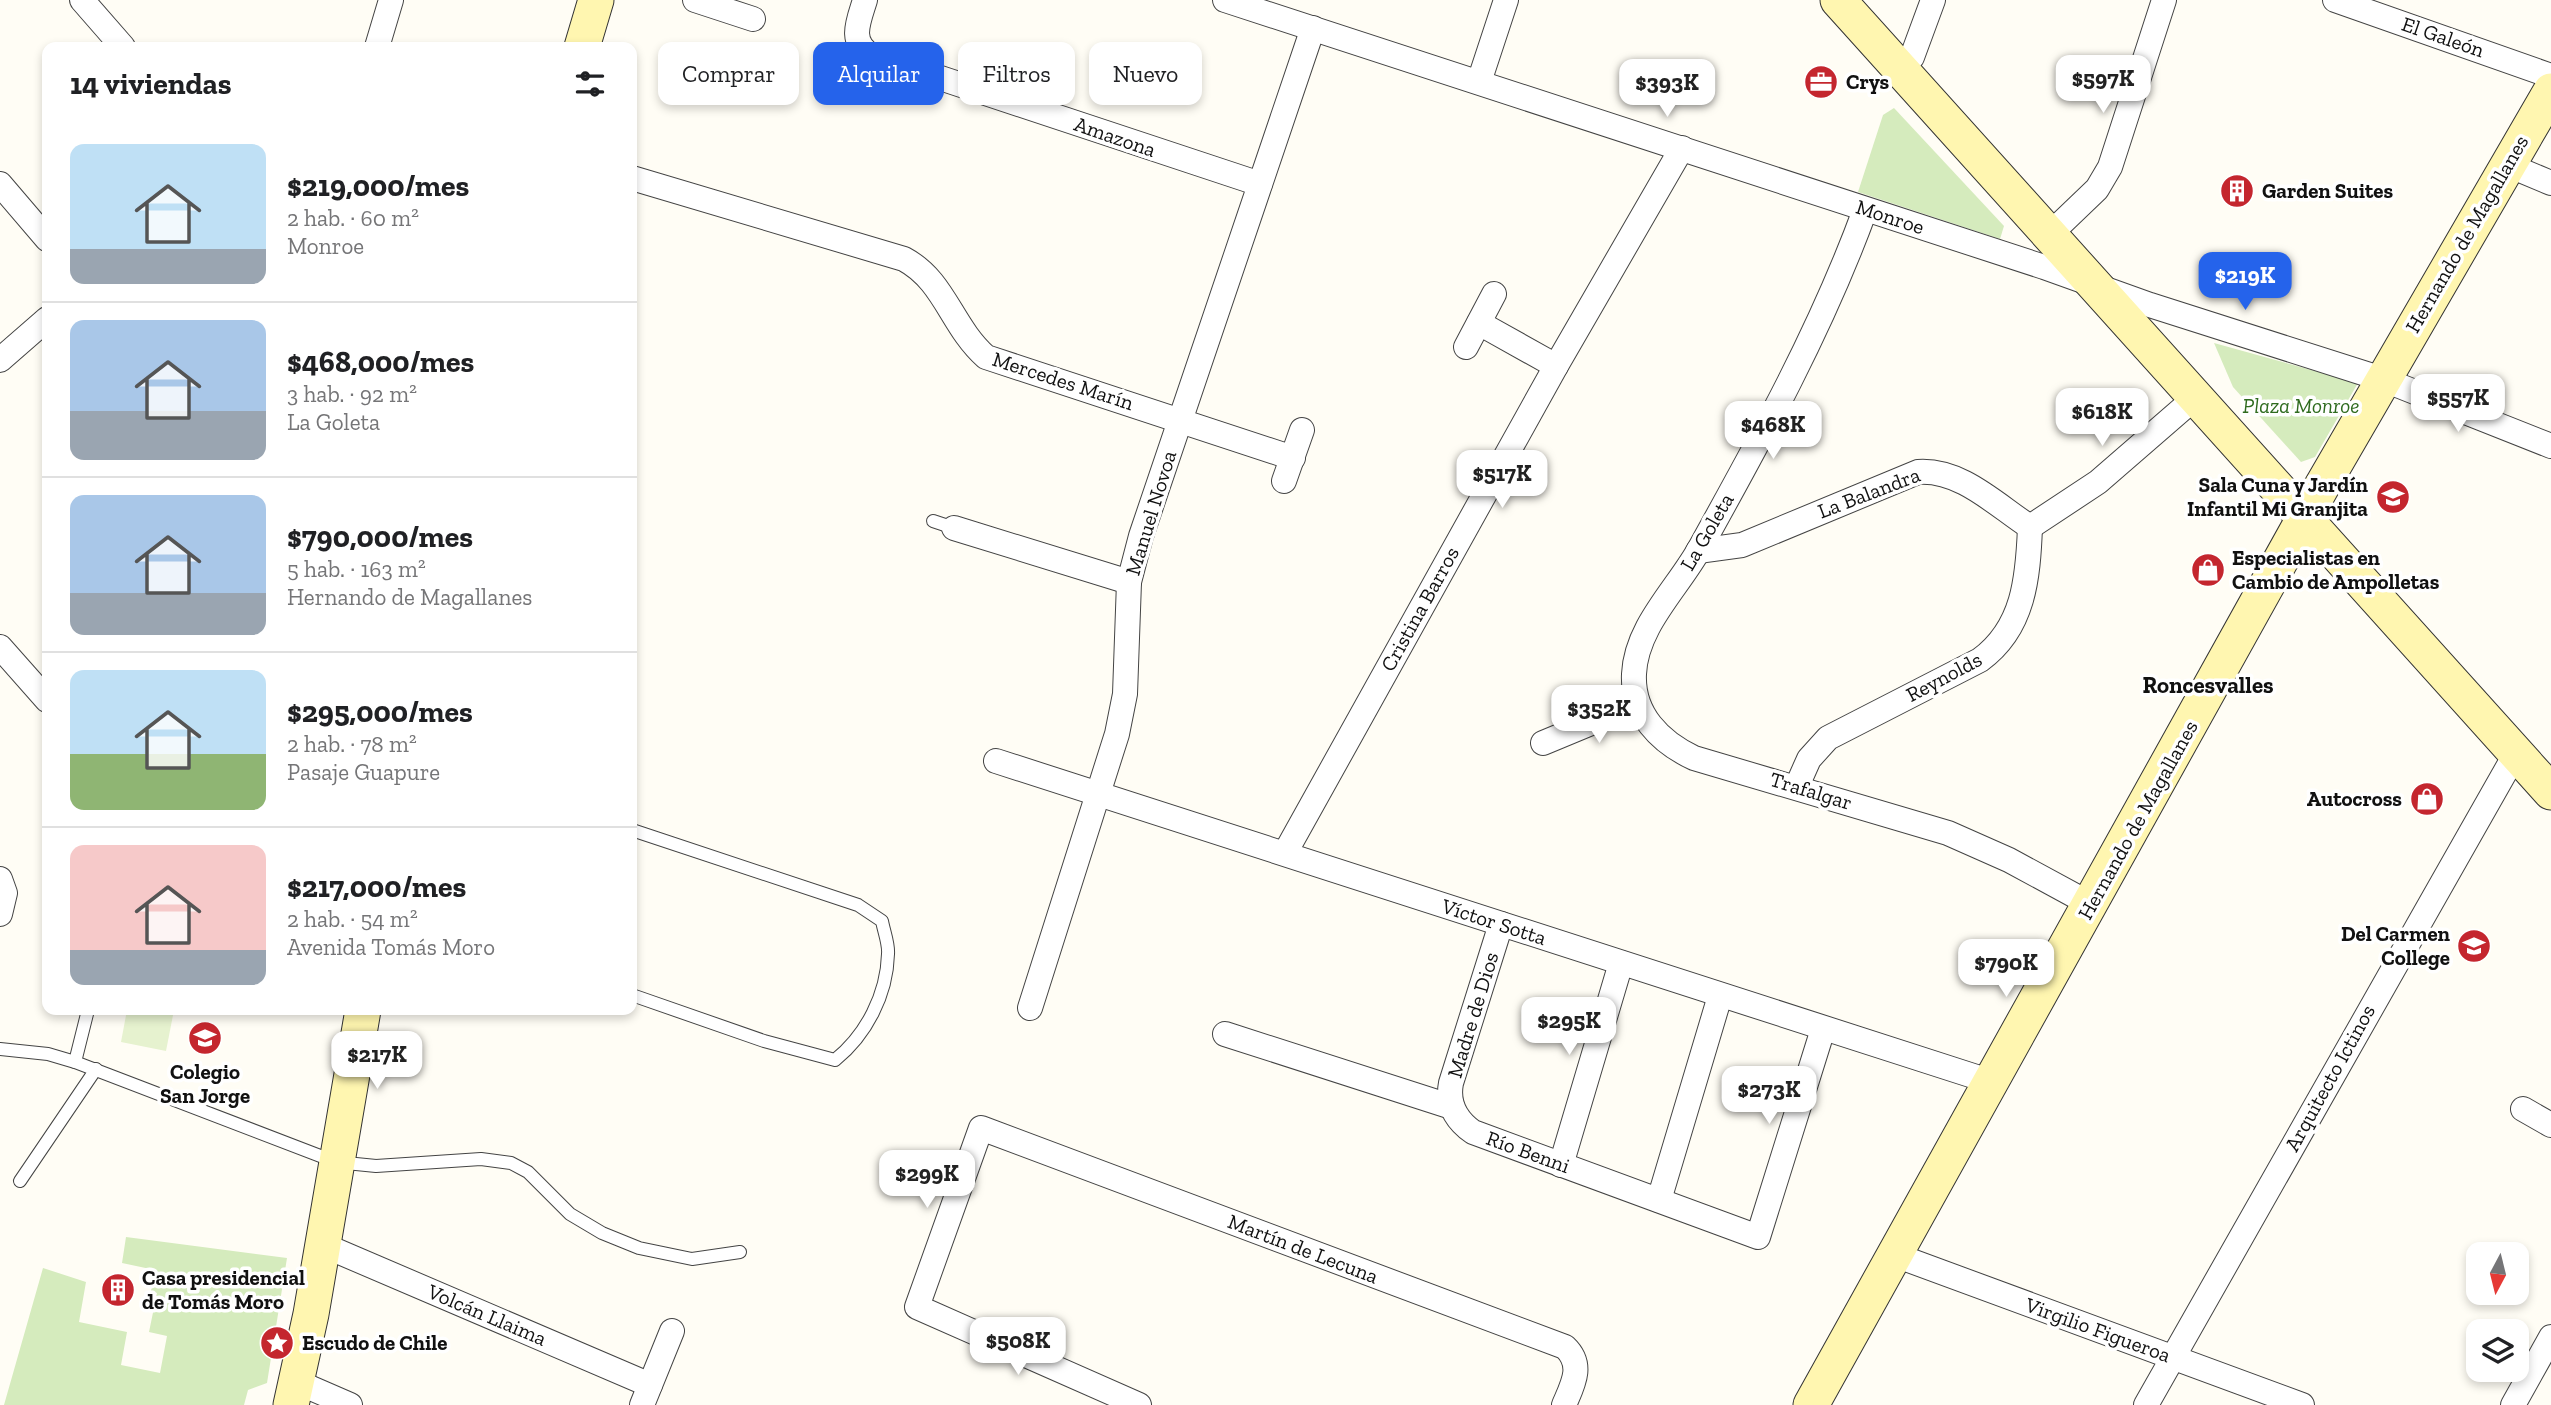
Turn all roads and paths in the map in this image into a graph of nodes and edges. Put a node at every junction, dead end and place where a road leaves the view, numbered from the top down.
1 (82, 0) edge
2 (597, 0) edge
3 (695, 0) edge
4 (865, 0) edge
5 (1225, 0) edge
6 (1506, 0) edge
7 (1838, 0) edge
8 (1933, 0) edge
9 (2164, 0) edge
10 (2335, 0) edge
11 (385, 1) edge
12 (1288, 9) edge
13 (753, 19) dead end
14 (1313, 28) junction
15 (119, 42) edge
16 (378, 42) edge
17 (584, 42) edge
18 (1901, 70) junction
19 (2551, 76) edge
20 (1479, 82) junction
21 (2551, 91) edge
22 (1682, 148) junction
23 (2508, 165) junction
24 (637, 179) edge
25 (2551, 183) edge
26 (0, 184) edge
27 (1260, 184) junction
28 (1865, 210) junction
29 (42, 233) edge
30 (2049, 235) junction
31 (2094, 284) junction
32 (1494, 294) dead end
33 (42, 323) edge
34 (1479, 324) junction
35 (1466, 347) dead end
36 (0, 360) edge
37 (1556, 366) junction
38 (2382, 379) junction
39 (2196, 397) junction
40 (1180, 419) junction
41 (1302, 430) dead end
42 (2551, 446) edge
43 (2304, 517) junction
44 (944, 525) dead end
45 (2030, 527) junction
46 (1698, 551) junction
47 (1129, 582) junction
48 (0, 648) edge
49 (42, 694) edge
50 (1637, 704) junction
51 (1543, 743) dead end
52 (2516, 752) junction
53 (996, 761) dead end
54 (1797, 786) junction
55 (2551, 792) edge
56 (1099, 793) junction
57 (637, 832) edge
58 (1285, 853) junction
59 (0, 879) edge
60 (2092, 905) junction
61 (0, 914) edge
62 (1501, 924) junction
63 (1621, 963) junction
64 (1720, 996) junction
65 (637, 997) edge
66 (1030, 1008) dead end
67 (87, 1015) edge
68 (362, 1015) edge
69 (1824, 1029) junction
70 (1225, 1034) dead end
71 (0, 1049) edge
72 (75, 1062) junction
73 (96, 1069) junction
74 (1992, 1082) junction
75 (1452, 1107) junction
76 (2523, 1109) dead end
77 (2551, 1125) edge
78 (335, 1161) junction
79 (1561, 1165) junction
80 (20, 1181) dead end
81 (1659, 1200) junction
82 (323, 1245) junction
83 (740, 1252) dead end
84 (1895, 1255) junction
85 (672, 1331) dead end
86 (2551, 1337) edge
87 (2173, 1358) junction
88 (294, 1394) edge
89 (646, 1395) edge
90 (350, 1405) edge
91 (1139, 1405) edge
92 (1564, 1405) edge
93 (1811, 1405) edge
94 (2146, 1405) edge
95 (2302, 1405) edge
96 (2513, 1405) edge

1 - 15 street
2 - 17 main road
3 - 13 street
4 - 27 street, Amazona
5 - 12 street, Monroe
6 - 20 street
7 - 18 main road
8 - 18 street
9 - 30 street
10 - 19 street, El Galeón
11 - 16 street
12 - 14 street, Monroe
14 - 20 street, Monroe
14 - 27 street, Manuel Novoa
18 - 30 main road
20 - 22 street, Monroe
21 - 23 main road, Hernando de Magallanes
22 - 28 street, Monroe
22 - 37 street, Cristina Barros
23 - 25 street
23 - 38 main road, Hernando de Magallanes
24 - 40 street, Mercedes Marín
26 - 29 street
27 - 40 street, Manuel Novoa
28 - 31 street, Monroe
28 - 46 street, La Goleta
30 - 31 main road
31 - 38 street, Monroe
31 - 39 main road
32 - 34 street
33 - 36 street
34 - 35 street
34 - 37 street
37 - 58 street, Cristina Barros
38 - 42 street, Monroe
38 - 43 main road, Hernando de Magallanes
39 - 43 main road
39 - 45 street
40 - 41 street, Mercedes Marín
40 - 47 street, Manuel Novoa
43 - 52 main road
43 - 60 main road, Hernando de Magallanes
44 - 47 street
45 - 46 street, La Balandra
45 - 54 street, Reynolds
46 - 50 street, La Goleta
47 - 56 street, Manuel Novoa
48 - 49 street
50 - 51 street
50 - 54 street, Trafalgar
52 - 55 main road
52 - 87 street, Arquitecto Ictinos
53 - 56 street, Víctor Sotta
54 - 60 street, Trafalgar
56 - 58 street, Víctor Sotta
56 - 66 street, Manuel Novoa
57 - 65 lane
58 - 62 street, Víctor Sotta
59 - 61 street
60 - 74 main road, Hernando de Magallanes
62 - 63 street, Víctor Sotta
62 - 75 street, Madre de Dios
63 - 64 street, Víctor Sotta
63 - 79 street
64 - 69 street, Víctor Sotta
64 - 81 street
67 - 72 lane
68 - 78 main road
69 - 74 street, Víctor Sotta
69 - 81 street, Río Benni
70 - 75 street
71 - 72 lane
72 - 73 lane
73 - 78 lane
73 - 80 lane
74 - 84 main road, Hernando de Magallanes
75 - 79 street, Río Benni
76 - 77 street
78 - 82 main road
78 - 83 lane
79 - 81 street, Río Benni
82 - 88 main road
82 - 89 street, Volcán Llaima
84 - 87 street, Virgilio Figueroa
84 - 93 main road, Hernando de Magallanes
85 - 89 street
86 - 96 street
87 - 94 street, Arquitecto Ictinos
87 - 95 street, Virgilio Figueroa
88 - 90 street
91 - 92 street, Martín de Lecuna

